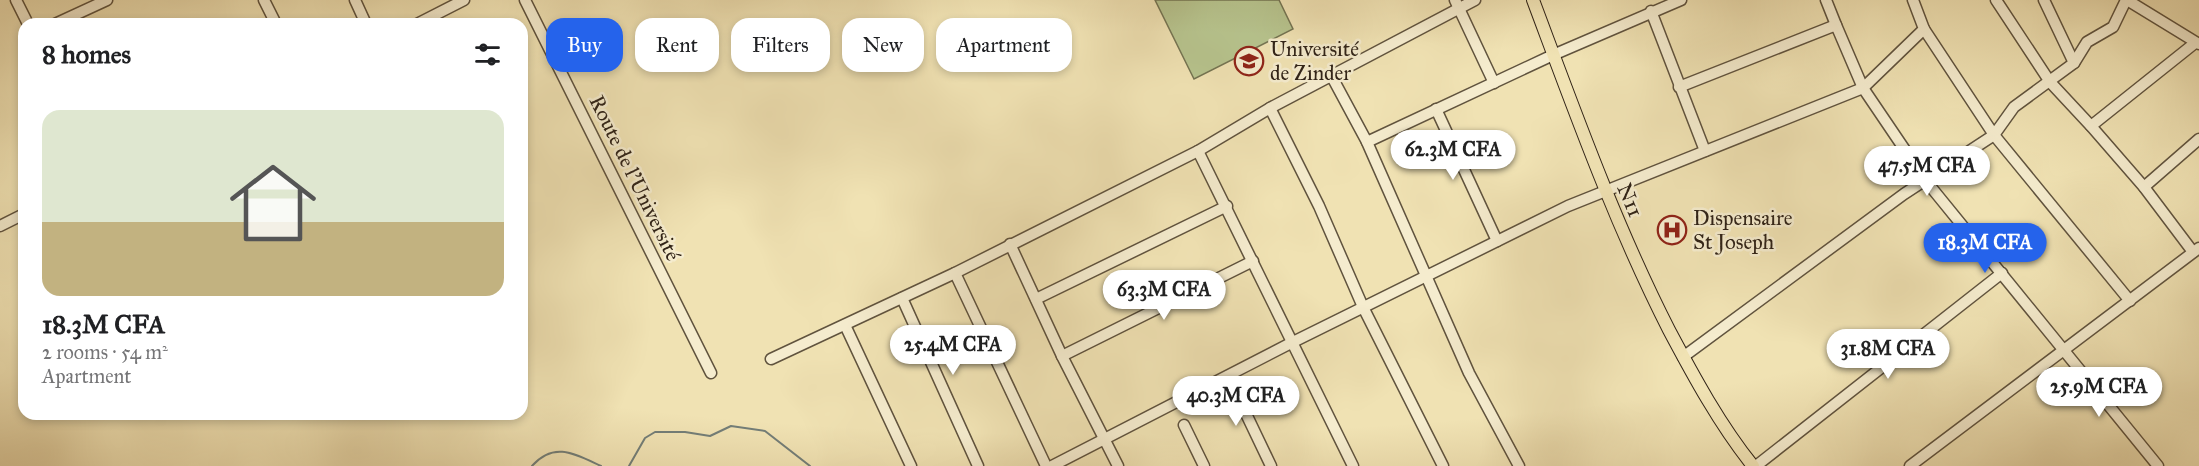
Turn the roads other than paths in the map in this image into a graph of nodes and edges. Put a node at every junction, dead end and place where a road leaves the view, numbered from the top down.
1 (16, 0) edge
2 (107, 0) edge
3 (264, 0) edge
4 (355, 0) edge
5 (464, 0) edge
6 (525, 0) edge
7 (1475, 0) edge
8 (1533, 0) edge
9 (1681, 0) edge
10 (1826, 0) edge
11 (1913, 0) edge
12 (1996, 0) edge
13 (2044, 0) edge
14 (2127, 0) edge
15 (1457, 4) edge
16 (1651, 12) junction
17 (25, 18) edge
18 (68, 18) edge
19 (273, 18) edge
20 (363, 18) edge
21 (429, 18) edge
22 (1836, 26) junction
23 (1924, 29) junction
24 (2197, 44) edge
25 (1553, 55) junction
26 (2074, 63) junction
27 (1332, 77) junction
28 (2050, 82) junction
29 (1494, 83) junction
30 (1679, 87) junction
31 (1863, 88) junction
32 (1270, 108) junction
33 (1436, 109) junction
34 (2091, 126) junction
35 (1994, 135) junction
36 (2199, 139) edge
37 (1367, 142) junction
38 (1198, 151) junction
39 (1705, 151) junction
40 (1926, 181) junction
41 (2144, 187) junction
42 (1605, 192) junction
43 (1227, 206) junction
44 (18, 217) edge
45 (0, 226) edge
46 (1497, 241) junction
47 (1010, 244) junction
48 (2196, 250) edge
49 (1253, 261) junction
50 (955, 273) junction
51 (2002, 273) junction
52 (1426, 278) junction
53 (902, 298) junction
54 (1036, 299) junction
55 (2130, 302) junction
56 (1363, 307) junction
57 (845, 325) junction
58 (1291, 343) junction
59 (2063, 351) junction
60 (1062, 356) junction
61 (1683, 357) junction
62 (771, 359) dead end
63 (711, 373) dead end
64 (1228, 376) junction
65 (1184, 425) dead end
66 (1103, 438) junction
67 (911, 466) edge
68 (978, 466) edge
69 (1046, 466) edge
70 (1052, 466) edge
71 (1118, 466) edge
72 (1204, 466) edge
73 (1271, 466) edge
74 (1351, 466) edge
75 (1443, 466) edge
76 (1519, 466) edge
77 (1754, 466) edge
78 (1910, 466) edge
79 (2158, 466) edge

1 - 17 street
2 - 18 street
3 - 19 street
4 - 20 street
5 - 21 street
6 - 63 street, Route de l'Université
7 - 15 street
8 - 25 main road, N11
9 - 16 street
10 - 22 street
11 - 23 street
12 - 28 street
13 - 26 street
14 - 24 street
14 - 26 street
15 - 27 street
15 - 29 street
16 - 25 street
16 - 30 street
22 - 30 street
22 - 31 street
23 - 31 street
23 - 35 street
24 - 34 street
25 - 29 street
25 - 42 main road, N11
26 - 28 street
27 - 32 street
27 - 37 street
28 - 34 street
28 - 35 street
29 - 33 street
30 - 39 street
31 - 39 street
31 - 40 street
32 - 38 street
32 - 56 street
33 - 37 street
33 - 46 street
34 - 41 street
35 - 40 street
35 - 55 street
36 - 41 street
37 - 52 street
38 - 43 street
38 - 47 street
39 - 42 street
40 - 51 street
40 - 61 street
41 - 48 street
42 - 46 street
42 - 61 main road, N11
43 - 49 street
43 - 54 street
44 - 45 street
46 - 52 street
47 - 50 street
47 - 54 street
48 - 55 street
49 - 58 street
49 - 60 street
50 - 53 street
50 - 69 street
51 - 59 street
51 - 77 street
52 - 56 street
52 - 76 street
53 - 57 street
53 - 68 street
54 - 60 street
55 - 59 street
56 - 58 street
56 - 75 street
57 - 62 street
57 - 67 street
58 - 64 street
58 - 74 street
59 - 78 street
59 - 79 street
60 - 66 street
61 - 77 main road, N11
64 - 66 street
64 - 73 street
65 - 72 street
66 - 70 street
66 - 71 street

